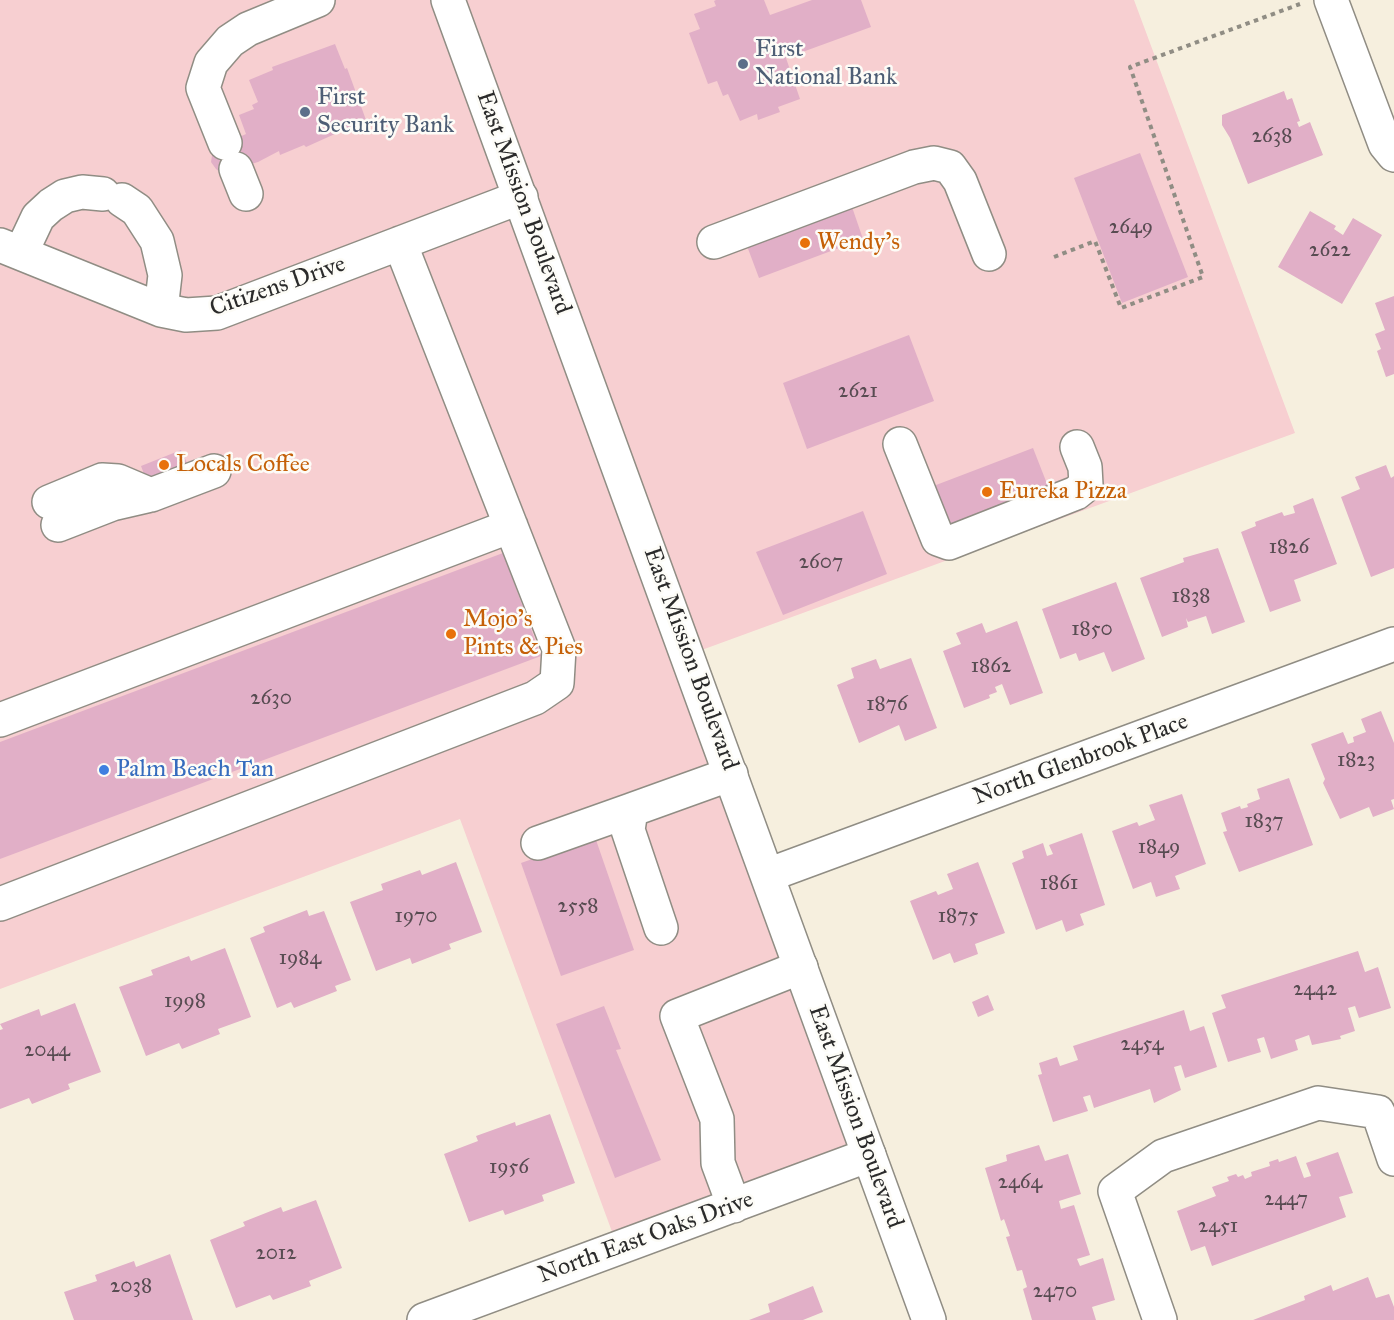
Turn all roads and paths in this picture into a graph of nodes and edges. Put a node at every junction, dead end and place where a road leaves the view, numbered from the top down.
1 (318, 0) edge
2 (448, 0) edge
3 (1316, 2) edge
4 (1394, 155) edge
5 (236, 169) dead end
6 (521, 197) junction
7 (714, 242) dead end
8 (400, 243) junction
9 (10, 249) edge
10 (989, 254) dead end
11 (1054, 257) dead end
12 (161, 310) junction
13 (900, 444) dead end
14 (1077, 447) dead end
15 (214, 471) dead end
16 (54, 514) dead end
17 (511, 526) junction
18 (1394, 644) edge
19 (0, 720) edge
20 (731, 774) junction
21 (631, 810) junction
22 (538, 843) dead end
23 (768, 875) junction
24 (0, 904) edge
25 (661, 928) dead end
26 (801, 967) junction
27 (869, 1155) junction
28 (1394, 1159) edge
29 (734, 1206) junction
30 (424, 1320) edge
31 (929, 1320) edge
32 (1160, 1320) edge

1 - 5 street
2 - 6 street, East Mission Boulevard
3 - 4 street
3 - 11 path
6 - 8 street, Citizens Drive
6 - 20 street, East Mission Boulevard
7 - 10 street
8 - 12 street, Citizens Drive
8 - 17 street
9 - 12 street, Citizens Drive
9 - 12 street
13 - 14 street
15 - 16 street
17 - 19 street
17 - 24 street
18 - 23 street, North Glenbrook Place
20 - 21 street
20 - 23 street, East Mission Boulevard
21 - 22 street
21 - 25 street
23 - 26 street, East Mission Boulevard
26 - 27 street, East Mission Boulevard
26 - 29 street
27 - 29 street, North East Oaks Drive
27 - 31 street, East Mission Boulevard
28 - 32 street
29 - 30 street, North East Oaks Drive

